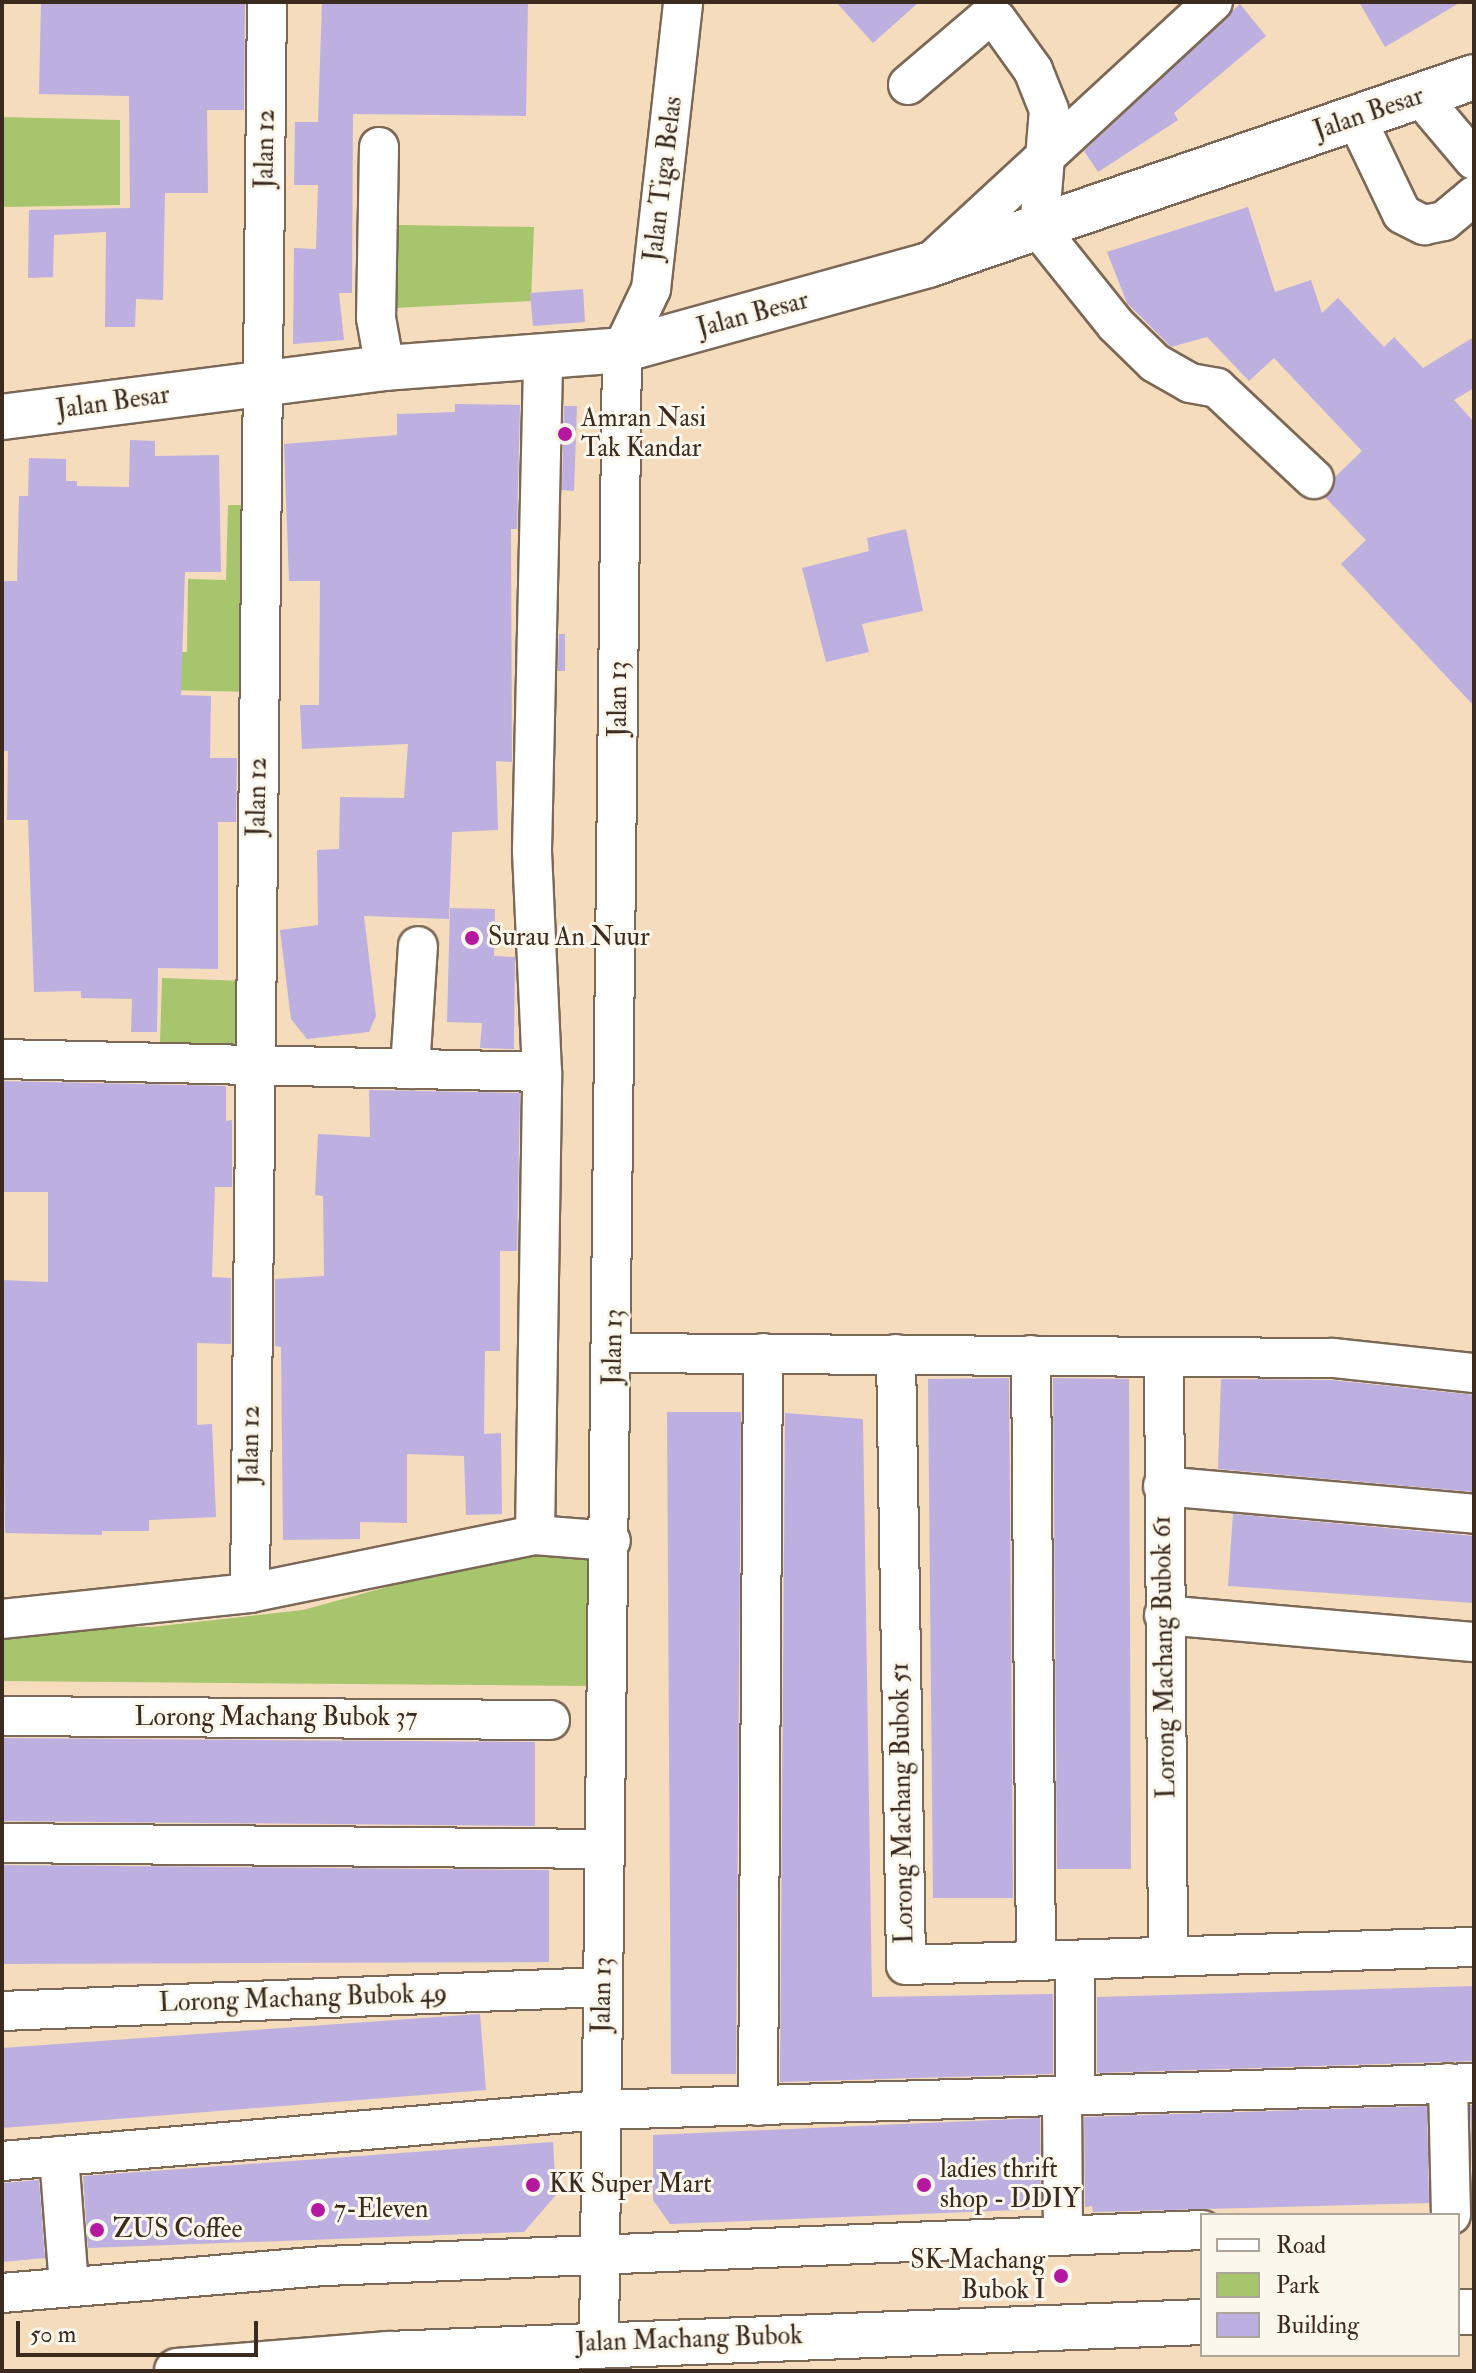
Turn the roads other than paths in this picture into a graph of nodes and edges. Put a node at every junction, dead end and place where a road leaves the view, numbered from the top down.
1 (267, 2) edge
2 (683, 2) edge
3 (1213, 2) edge
4 (1474, 77) edge
5 (908, 85) dead end
6 (1420, 96) junction
7 (1356, 118) junction
8 (379, 147) dead end
9 (1049, 151) junction
10 (1474, 160) edge
11 (1474, 196) edge
12 (1039, 229) junction
13 (928, 265) junction
14 (622, 350) junction
15 (543, 358) junction
16 (385, 368) junction
17 (263, 383) junction
18 (2, 417) edge
19 (1314, 479) dead end
20 (418, 946) dead end
21 (2, 1059) edge
22 (255, 1066) junction
23 (410, 1069) junction
24 (542, 1072) junction
25 (614, 1353) junction
26 (763, 1353) junction
27 (896, 1354) junction
28 (1031, 1355) junction
29 (1164, 1357) junction
30 (1474, 1373) edge
31 (1163, 1486) junction
32 (1474, 1514) edge
33 (535, 1535) junction
34 (611, 1541) junction
35 (250, 1593) junction
36 (1164, 1615) junction
37 (2, 1619) edge
38 (1474, 1642) edge
39 (2, 1716) edge
40 (550, 1720) dead end
41 (2, 1843) edge
42 (604, 1849) junction
43 (1474, 1947) edge
44 (1168, 1957) junction
45 (1075, 1960) junction
46 (1036, 1961) junction
47 (603, 1987) junction
48 (2, 2011) edge
49 (1461, 2083) edge
50 (1069, 2096) junction
51 (758, 2106) junction
52 (601, 2110) junction
53 (59, 2156) junction
54 (2, 2161) edge
55 (1451, 2213) edge
56 (1200, 2230) edge
57 (1063, 2236) junction
58 (600, 2256) junction
59 (69, 2287) junction
60 (2, 2293) edge
61 (1200, 2322) edge
62 (599, 2344) junction
63 (388, 2362) edge
64 (177, 2371) edge

1 - 17 street, Jalan 12
2 - 14 street, Jalan Tiga Belas
3 - 9 street
4 - 6 main road, Jalan Besar
5 - 9 street
6 - 7 main road, Jalan Besar
6 - 10 street
7 - 11 street
7 - 12 main road, Jalan Besar
8 - 16 street
9 - 12 street
9 - 13 street
12 - 13 main road, Jalan Besar
12 - 19 street
13 - 14 main road, Jalan Besar
14 - 15 main road, Jalan Besar
14 - 25 street, Jalan 13
15 - 16 main road, Jalan Besar
15 - 24 street
16 - 17 main road, Jalan Besar
17 - 18 main road, Jalan Besar
17 - 22 street, Jalan 12
20 - 23 street
21 - 22 street
22 - 23 street
22 - 35 street, Jalan 12
23 - 24 street
24 - 33 street
25 - 26 street
25 - 34 street, Jalan 13
26 - 27 street
26 - 51 street
27 - 28 street
27 - 46 street, Lorong Machang Bubok 51
28 - 29 street
28 - 46 street
29 - 30 street
29 - 31 street, Lorong Machang Bubok 61
31 - 32 street
31 - 36 street, Lorong Machang Bubok 61
33 - 34 street
33 - 35 street
34 - 42 street, Jalan 13
35 - 37 street
36 - 38 street
36 - 44 street, Lorong Machang Bubok 61
39 - 40 street, Lorong Machang Bubok 37
41 - 42 street
42 - 47 street, Jalan 13
43 - 44 street, Lorong Machang Bubok 51
44 - 45 street, Lorong Machang Bubok 51
45 - 46 street, Lorong Machang Bubok 51
45 - 50 street
47 - 48 street, Lorong Machang Bubok 49
47 - 52 street, Jalan 13
49 - 50 street
49 - 55 street
50 - 51 street
50 - 57 street
51 - 52 street
52 - 53 street
52 - 58 street, Jalan 13
53 - 54 street
53 - 59 street
56 - 57 street
57 - 58 street
58 - 59 street
58 - 62 street, Jalan 13
59 - 60 street
61 - 62 main road, Jalan Machang Bubok
62 - 63 main road, Jalan Machang Bubok
63 - 64 main road, Jalan Machang Bubok

